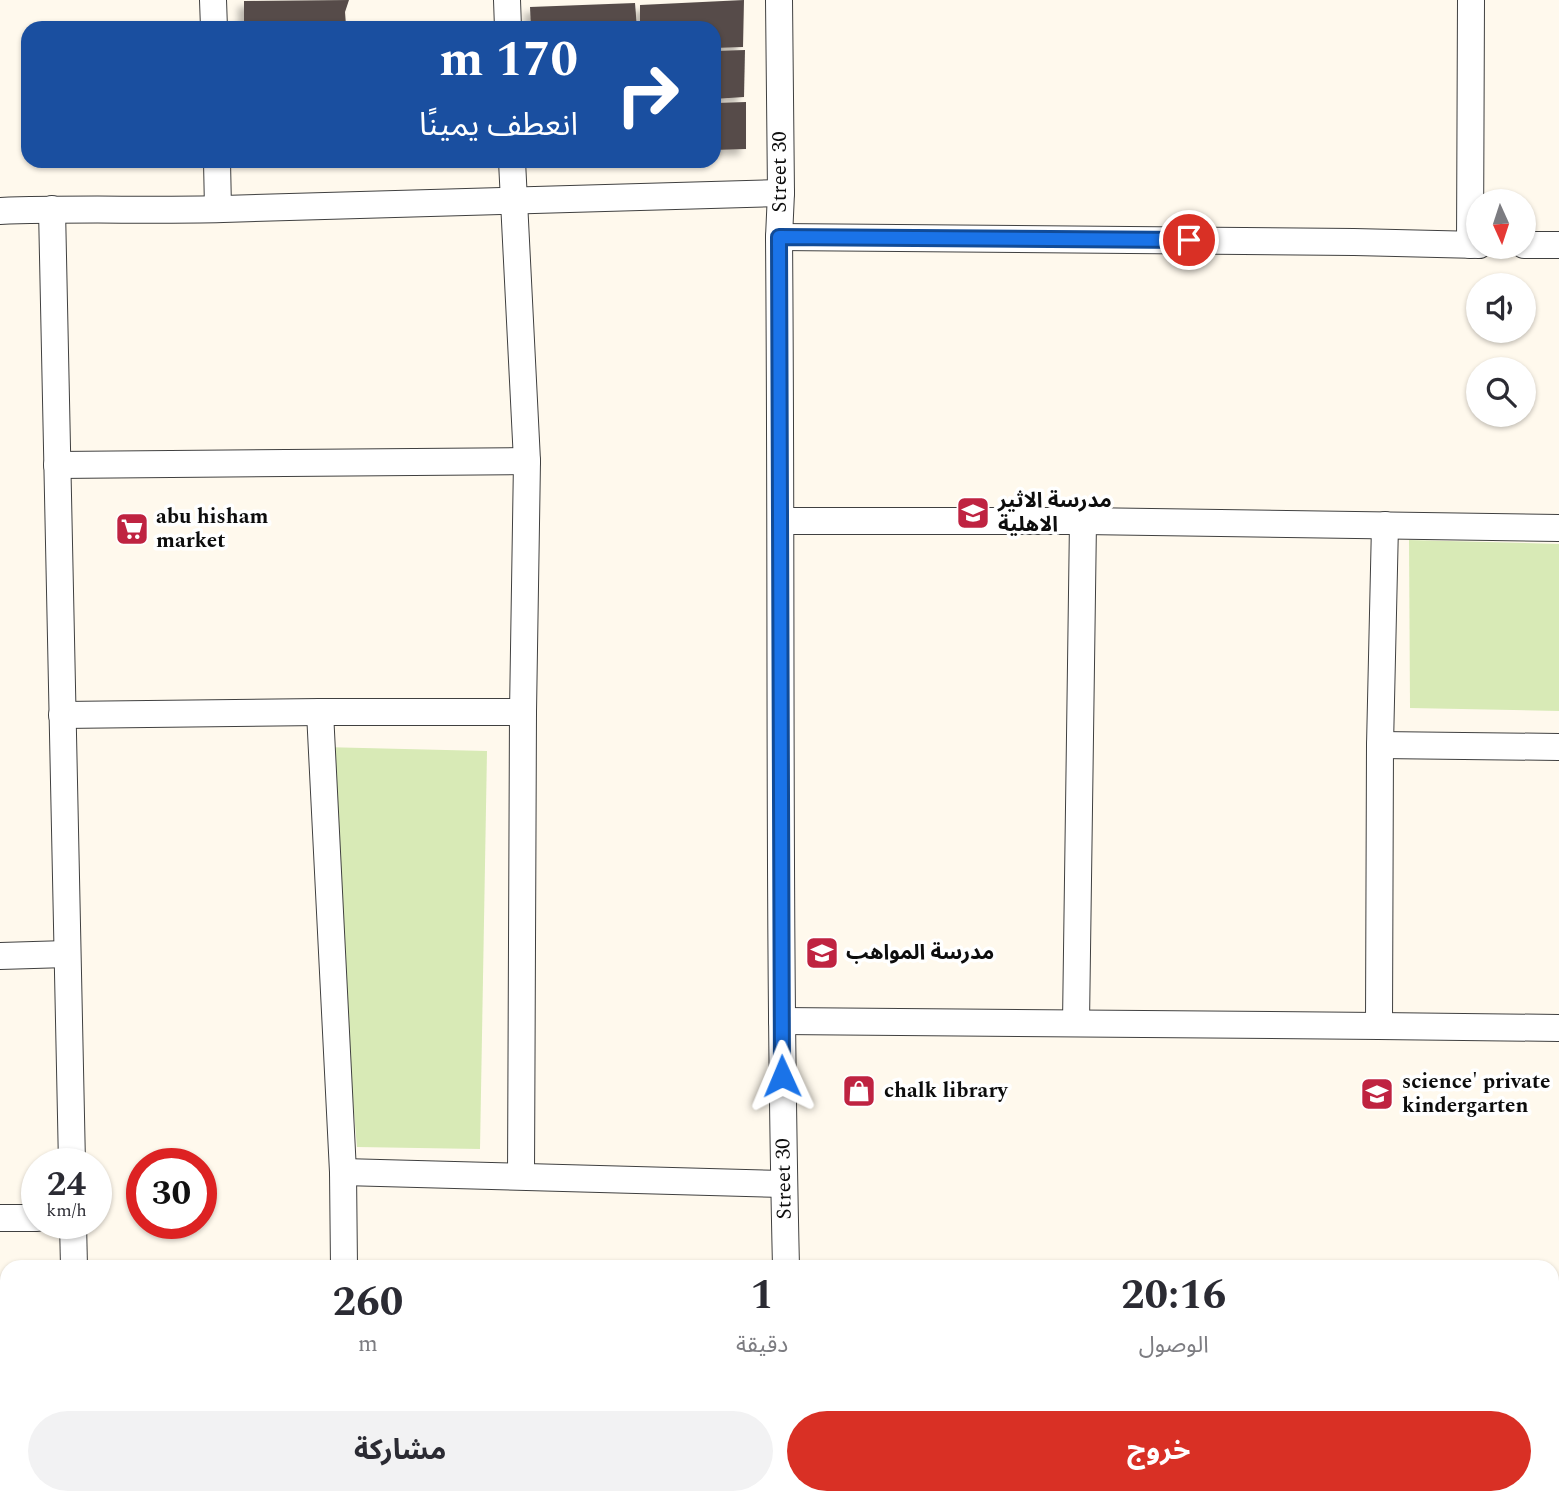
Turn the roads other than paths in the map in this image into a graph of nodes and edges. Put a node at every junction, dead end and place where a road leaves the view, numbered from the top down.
1 (213, 0) edge
2 (507, 0) edge
3 (779, 0) edge
4 (1471, 0) edge
5 (214, 21) edge
6 (508, 21) edge
7 (217, 168) edge
8 (512, 168) edge
9 (1473, 189) edge
10 (780, 193) junction
11 (514, 203) junction
12 (52, 209) junction
13 (218, 209) junction
14 (0, 211) edge
15 (779, 237) junction
16 (1466, 245) edge
17 (1536, 245) edge
18 (1559, 245) edge
19 (527, 461) junction
20 (57, 465) junction
21 (781, 521) junction
22 (1083, 521) junction
23 (1385, 525) junction
24 (1559, 528) edge
25 (320, 712) junction
26 (523, 712) junction
27 (62, 716) junction
28 (1380, 745) junction
29 (1559, 747) edge
30 (67, 954) junction
31 (0, 956) edge
32 (782, 1021) junction
33 (1076, 1023) junction
34 (1378, 1026) junction
35 (1559, 1028) edge
36 (72, 1148) edge
37 (343, 1171) junction
38 (521, 1176) junction
39 (784, 1184) junction
40 (0, 1218) edge
41 (21, 1218) edge
42 (73, 1239) edge
43 (74, 1260) edge
44 (344, 1260) edge
45 (786, 1260) edge

1 - 5 street
2 - 6 street
3 - 10 street, Street 30
4 - 9 street
7 - 13 street
8 - 11 street
10 - 11 street
10 - 15 street, Street 30
11 - 13 street
11 - 19 street
12 - 13 street
12 - 14 street
12 - 20 street
15 - 16 street
15 - 21 street, Street 30
17 - 18 street
19 - 20 street
19 - 26 street
20 - 27 street
21 - 22 street
21 - 32 street, Street 30
22 - 23 street
22 - 33 street
23 - 24 street
23 - 28 street
25 - 26 street
25 - 27 street
25 - 37 street
26 - 38 street
27 - 30 street
28 - 29 street
28 - 34 street
30 - 31 street
30 - 36 street
32 - 33 street
32 - 39 street, Street 30
33 - 34 street
34 - 35 street
37 - 38 street
37 - 44 street
38 - 39 street
39 - 45 street, Street 30
40 - 41 street
42 - 43 street

